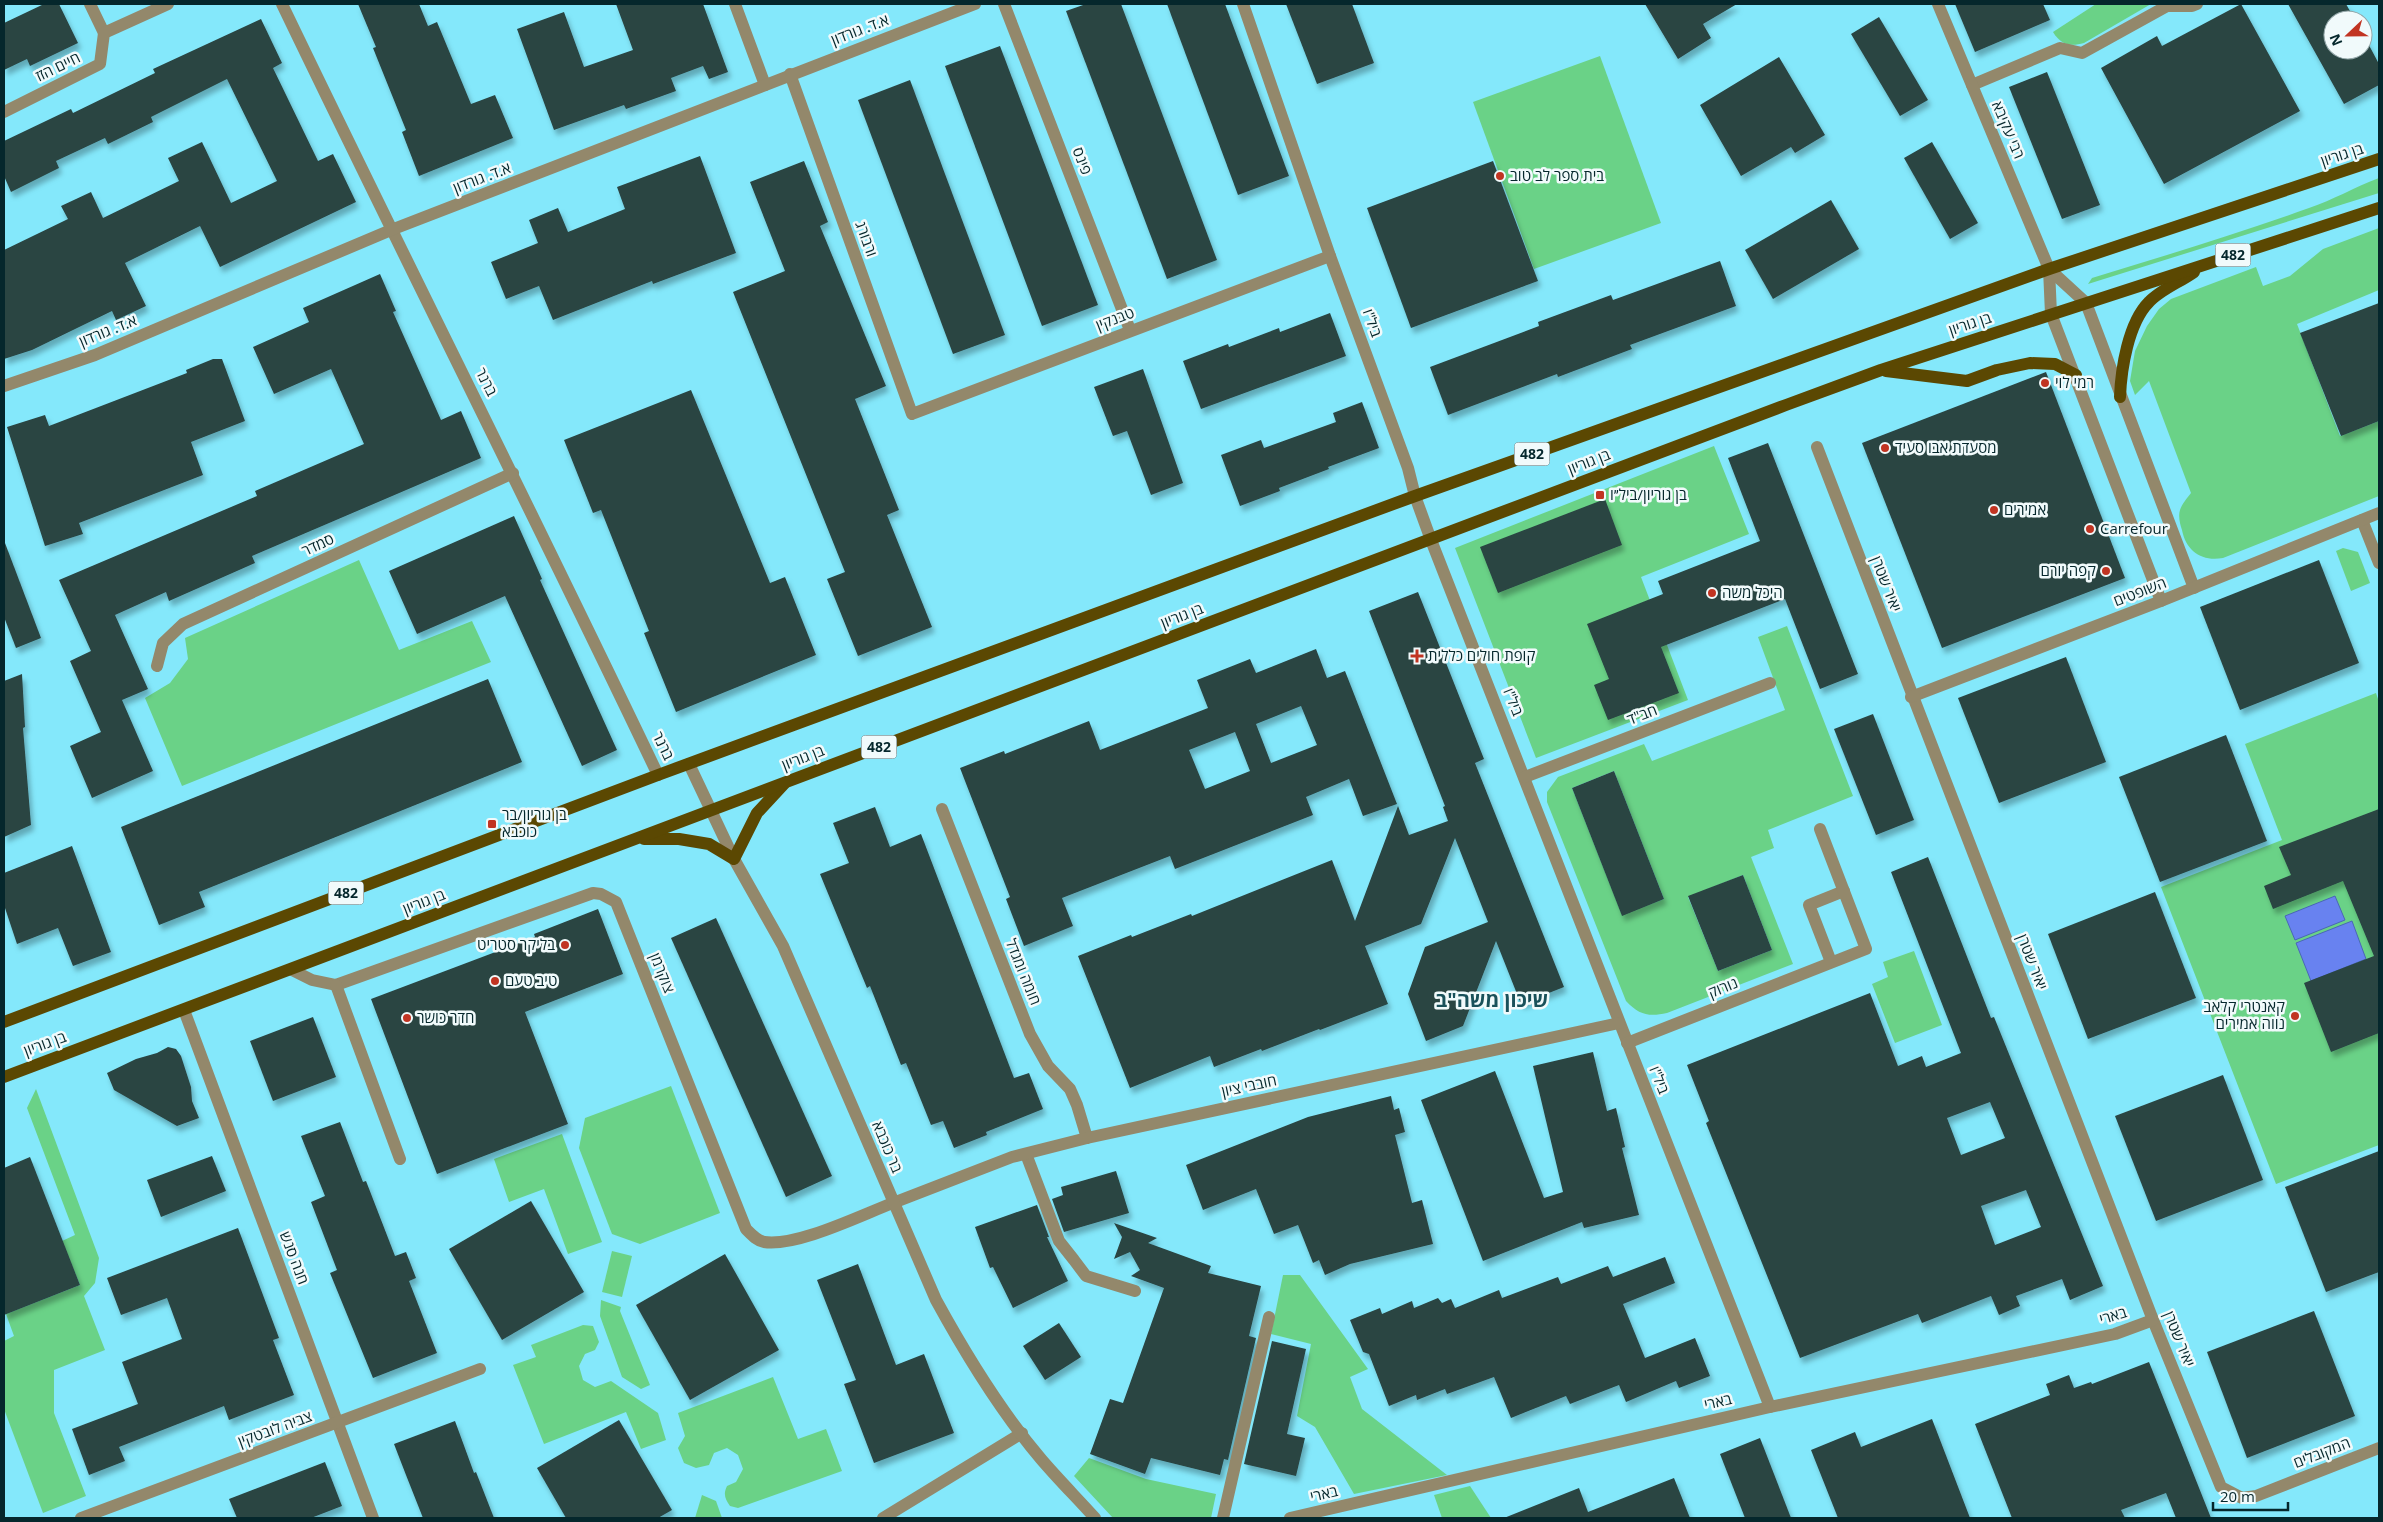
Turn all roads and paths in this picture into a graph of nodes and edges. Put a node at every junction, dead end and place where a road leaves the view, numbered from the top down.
1 (90, 4) edge
2 (168, 4) edge
3 (282, 4) edge
4 (735, 4) edge
5 (975, 4) edge
6 (1004, 4) edge
7 (1243, 4) edge
8 (1938, 4) edge
9 (2197, 4) edge
10 (104, 34) junction
11 (790, 74) junction
12 (765, 85) junction
13 (1972, 85) junction
14 (4, 112) edge
15 (2379, 159) edge
16 (2379, 208) edge
17 (391, 230) junction
18 (1330, 256) junction
19 (2208, 263) junction
20 (2049, 270) junction
21 (2086, 304) junction
22 (2051, 314) junction
23 (1130, 330) junction
24 (1881, 370) junction
25 (2076, 375) junction
26 (4, 386) edge
27 (2120, 397) junction
28 (912, 414) joint
29 (1817, 447) dead end
30 (513, 473) junction
31 (1415, 496) junction
32 (2379, 513) edge
33 (2362, 520) junction
34 (1431, 540) junction
35 (2379, 563) edge
36 (2194, 588) junction
37 (2162, 602) junction
38 (157, 666) dead end
39 (1770, 683) dead end
40 (1912, 697) junction
41 (690, 764) junction
42 (658, 775) junction
43 (1525, 777) junction
44 (786, 782) junction
45 (711, 810) junction
46 (942, 810) dead end
47 (1820, 829) dead end
48 (634, 840) junction
49 (734, 859) junction
50 (1844, 891) junction
51 (1831, 962) junction
52 (292, 970) junction
53 (336, 985) junction
54 (184, 1010) junction
55 (4, 1022) edge
56 (1619, 1023) junction
57 (1627, 1043) junction
58 (4, 1077) edge
59 (1087, 1138) junction
60 (1026, 1154) junction
61 (400, 1159) dead end
62 (893, 1203) junction
63 (1135, 1291) dead end
64 (1269, 1317) dead end
65 (2153, 1320) junction
66 (480, 1369) dead end
67 (1770, 1406) junction
68 (339, 1423) junction
69 (1022, 1434) junction
70 (2379, 1448) edge
71 (2221, 1488) joint
72 (81, 1518) edge
73 (373, 1518) edge
74 (883, 1518) edge
75 (1095, 1518) edge
76 (1223, 1518) edge
77 (1290, 1518) edge

1 - 10 street
2 - 10 street
3 - 17 street, ברנר
4 - 12 street
5 - 11 street, א.ד. גורדון
6 - 23 street, פינס
7 - 18 street, ביל"ו
8 - 13 street, רבי עקיבא
9 - 13 street
10 - 14 street, חיים הזז
11 - 12 street, א.ד. גורדון
11 - 28 street, ורבורג
12 - 17 street, א.ד. גורדון
13 - 20 street, רבי עקיבא
15 - 20 main road, בן גוריון / 482
16 - 19 main road, בן גוריון / 482
17 - 26 street, א.ד. גורדון
17 - 30 street, ברנר
18 - 23 street, טבנקין
18 - 31 street, ביל"ו
19 - 21 main road, בן גוריון / 482
19 - 27 main road
20 - 21 street
20 - 22 street
20 - 31 main road, בן גוריון / 482
21 - 22 main road, בן גוריון / 482
21 - 27 street
22 - 24 main road, בן גוריון / 482
22 - 25 street
23 - 28 street, טבנקין
24 - 25 main road
24 - 34 main road, בן גוריון / 482
25 - 37 street
27 - 36 street
29 - 40 street, יאיר שטרן
30 - 38 street, סמדר
30 - 42 street, ברנר
31 - 34 street, ביל"ו
31 - 41 main road, בן גוריון / 482
32 - 33 street, השופטים
33 - 35 street
33 - 36 street, השופטים
34 - 43 street, ביל"ו
34 - 44 main road, בן גוריון / 482
36 - 37 street, השופטים
37 - 40 street, השופטים
39 - 43 street, חב"ד
40 - 65 street, יאיר שטרן
41 - 42 main road, בן גוריון / 482
41 - 45 street, בר כוכבא
42 - 55 main road, בן גוריון / 482
43 - 56 street, ביל"ו
44 - 45 main road, בן גוריון / 482
44 - 49 main road
45 - 48 main road, בן גוריון / 482
45 - 49 street, בר כוכבא
46 - 59 street, חומה ומגדל
47 - 50 street, נורוק
48 - 49 main road
48 - 52 main road, בן גוריון / 482
49 - 62 street, בר כוכבא
50 - 51 street
50 - 51 street, נורוק
51 - 57 street, נורוק
52 - 53 street
52 - 54 main road, בן גוריון / 482
53 - 61 street
53 - 62 street, צוקרמן
54 - 58 main road, בן גוריון / 482
54 - 68 street, חנה סנש
56 - 57 street, ביל"ו
56 - 59 street, חובבי ציון
57 - 67 street, ביל"ו
59 - 60 street, חובבי ציון
60 - 62 street, חובבי ציון
60 - 63 street
62 - 69 street, בר כוכבא
64 - 76 street
65 - 67 street, בארי
65 - 71 street, יאיר שטרן
66 - 68 street, צביה לובטקין
67 - 77 street, בארי
68 - 72 street, צביה לובטקין
68 - 73 street, חנה סנש
69 - 74 street
69 - 75 street, בר כוכבא
70 - 71 street, המקובלים

